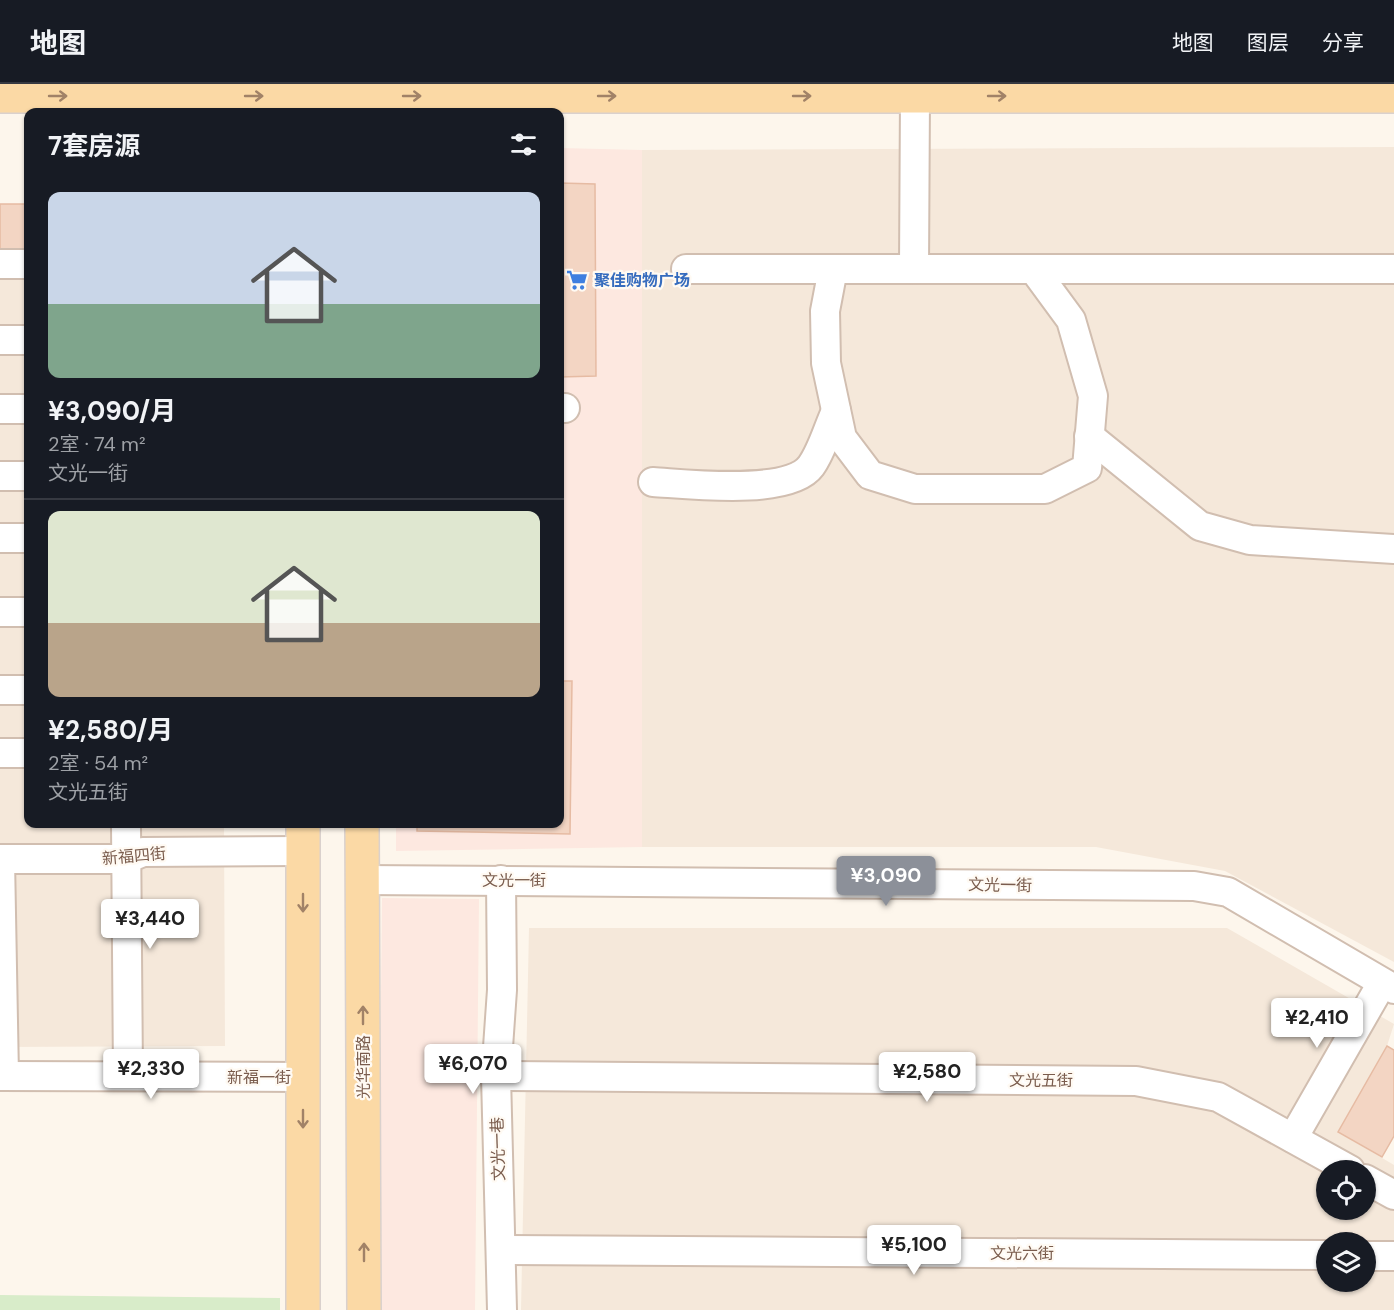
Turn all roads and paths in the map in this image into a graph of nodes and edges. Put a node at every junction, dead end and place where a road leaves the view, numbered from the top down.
1 (0, 96) edge
2 (915, 96) junction
3 (1394, 96) edge
4 (333, 97) edge
5 (0, 264) edge
6 (24, 264) edge
7 (686, 269) dead end
8 (833, 269) junction
9 (914, 269) junction
10 (1394, 269) edge
11 (1035, 271) junction
12 (0, 340) edge
13 (24, 340) edge
14 (0, 408) edge
15 (24, 409) edge
16 (836, 411) junction
17 (1089, 436) junction
18 (0, 476) edge
19 (24, 476) edge
20 (653, 483) dead end
21 (0, 538) edge
22 (24, 538) edge
23 (1394, 549) edge
24 (0, 612) edge
25 (24, 612) edge
26 (0, 690) edge
27 (24, 690) edge
28 (0, 753) edge
29 (24, 753) edge
30 (126, 828) edge
31 (362, 828) edge
32 (303, 837) edge
33 (0, 859) edge
34 (126, 859) junction
35 (362, 880) junction
36 (501, 880) junction
37 (1, 957) edge
38 (1388, 986) edge
39 (2, 1077) edge
40 (128, 1077) junction
41 (303, 1077) junction
42 (496, 1077) junction
43 (1293, 1138) junction
44 (1332, 1160) edge
45 (1376, 1185) edge
46 (1394, 1195) edge
47 (502, 1250) junction
48 (1316, 1255) edge
49 (1376, 1256) edge
50 (1394, 1256) edge
51 (303, 1310) edge
52 (364, 1310) edge
53 (502, 1310) edge

1 -> 4 main road
2 -> 3 main road
4 -> 2 main road
2 - 9 street
5 - 6 street
7 - 8 street
8 - 9 street
8 - 16 street
9 - 11 street
10 - 11 street
11 - 17 street
12 - 13 street
14 - 15 street
16 - 17 street
16 - 20 street
17 - 23 street
18 - 19 street
21 - 22 street
24 - 25 street
26 - 27 street
28 - 29 street
30 - 34 street
31 - 35 main road, 光华南路
32 - 34 street, 新福四街
32 -> 41 main road
33 - 34 street, 新福四街
33 - 37 street
34 - 40 street
35 - 36 street, 文光一街
52 -> 35 main road, 光华南路
36 - 38 street, 文光一街
36 - 42 street, 文光一巷
37 - 39 street
38 - 43 street
39 - 40 street, 新福一街
40 - 41 street, 新福一街
41 -> 51 main road
42 - 43 street, 文光五街
42 - 47 street, 文光一巷
43 - 44 street, 文光五街
45 - 46 street
47 - 48 street, 文光六街
47 - 53 street, 文光一巷
49 - 50 street

